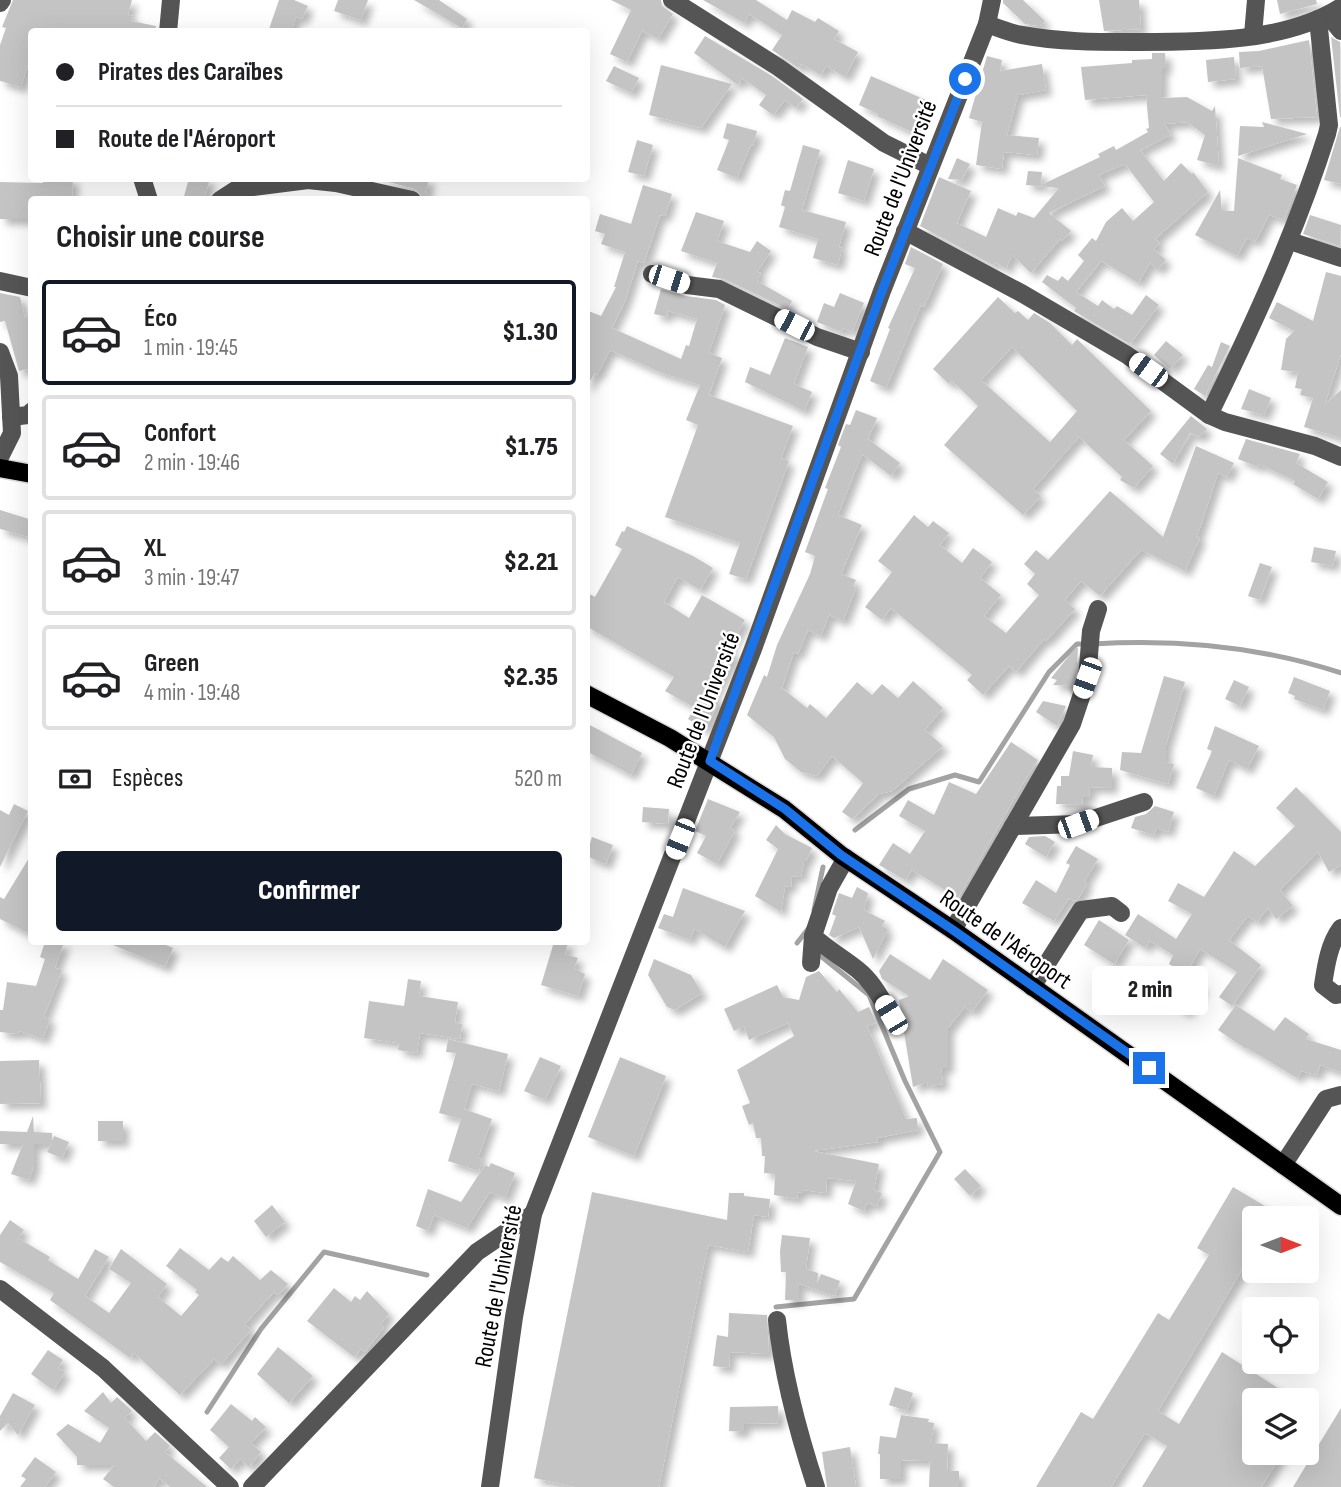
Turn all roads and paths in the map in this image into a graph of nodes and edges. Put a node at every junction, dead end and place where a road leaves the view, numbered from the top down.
1 (171, 0) edge
2 (671, 0) edge
3 (992, 0) edge
4 (1256, 0) edge
5 (1329, 13) edge
6 (986, 24) junction
7 (168, 28) edge
8 (1341, 31) edge
9 (1253, 35) junction
10 (930, 166) junction
11 (292, 182) edge
12 (327, 182) edge
13 (226, 196) edge
14 (394, 196) edge
15 (905, 231) junction
16 (1290, 241) junction
17 (1341, 258) edge
18 (652, 274) dead end
19 (0, 281) edge
20 (28, 287) edge
21 (0, 352) edge
22 (861, 352) junction
23 (28, 414) edge
24 (1209, 415) junction
25 (11, 417) junction
26 (0, 457) edge
27 (1341, 457) edge
28 (0, 468) edge
29 (28, 473) edge
30 (1098, 609) dead end
31 (590, 696) edge
32 (710, 761) junction
33 (1143, 802) dead end
34 (1013, 826) junction
35 (846, 858) junction
36 (1121, 914) dead end
37 (1341, 928) edge
38 (953, 930) junction
39 (813, 936) junction
40 (811, 963) dead end
41 (1032, 987) junction
42 (1341, 994) edge
43 (891, 1015) dead end
44 (1341, 1095) edge
45 (1283, 1165) junction
46 (1341, 1206) edge
47 (533, 1214) junction
48 (0, 1289) edge
49 (777, 1320) dead end
50 (230, 1487) edge
51 (252, 1487) edge
52 (490, 1487) edge
53 (816, 1487) edge

1 - 7 street
2 - 10 street
3 - 6 street, Route de l'Université
4 - 9 street
5 - 8 street
5 - 9 street
5 - 16 street
6 - 9 street
6 - 10 street, Route de l'Université
10 - 15 street, Route de l'Université
11 - 13 street
12 - 14 street
15 - 22 street, Route de l'Université
15 - 24 street
16 - 17 street
16 - 24 street
18 - 22 street
19 - 20 street
21 - 25 street
22 - 32 street, Route de l'Université
23 - 25 street
24 - 27 street
25 - 26 street
28 - 29 main road
30 - 34 street
31 - 32 main road, Route de l'Aéroport
32 - 35 main road, Route de l'Aéroport
32 - 47 street, Route de l'Université
33 - 34 street
34 - 38 street
35 - 38 main road, Route de l'Aéroport
35 - 39 street
36 - 41 street
37 - 42 street
38 - 41 main road, Route de l'Aéroport
39 - 40 street
39 - 43 street
41 - 45 main road, Route de l'Aéroport
44 - 45 street
45 - 46 main road, Route de l'Aéroport
47 - 51 street
47 - 52 street, Route de l'Université
48 - 50 street
49 - 53 street

